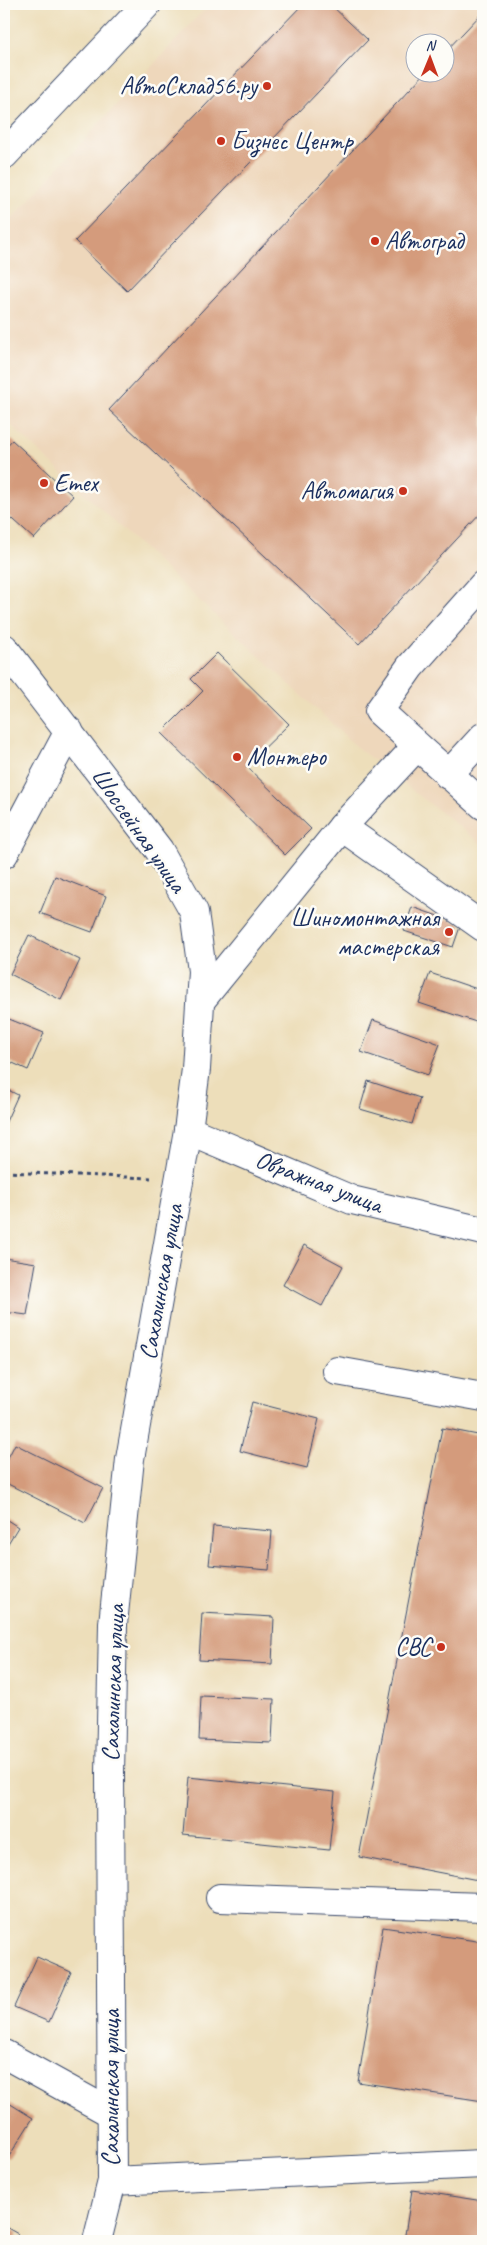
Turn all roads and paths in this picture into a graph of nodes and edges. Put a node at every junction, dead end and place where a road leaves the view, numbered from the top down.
1 (147, 4) edge
2 (4, 155) edge
3 (483, 585) edge
4 (4, 648) edge
5 (69, 731) junction
6 (483, 737) edge
7 (417, 746) junction
8 (448, 775) junction
9 (483, 805) edge
10 (342, 827) junction
11 (4, 854) edge
12 (483, 928) edge
13 (202, 999) junction
14 (188, 1130) junction
15 (4, 1172) edge
16 (178, 1179) junction
17 (483, 1231) edge
18 (337, 1371) dead end
19 (483, 1397) edge
20 (220, 1898) dead end
21 (483, 1907) edge
22 (4, 2054) edge
23 (111, 2114) junction
24 (483, 2164) edge
25 (112, 2181) junction
26 (97, 2241) edge

1 - 2 street
3 - 7 street
4 - 5 street, Шоссейная улица
5 - 11 street
5 - 13 street, Шоссейная улица
6 - 8 street
7 - 8 street
7 - 10 street
8 - 9 street
10 - 12 street
10 - 13 street
13 - 14 street, Шоссейная улица
14 - 16 street, Сахалинская улица
14 - 17 street, Овражная улица
15 - 16 path
16 - 23 street, Сахалинская улица
18 - 19 street
20 - 21 street
22 - 23 street
23 - 25 street, Сахалинская улица
24 - 25 street
25 - 26 street, Сахалинская улица

